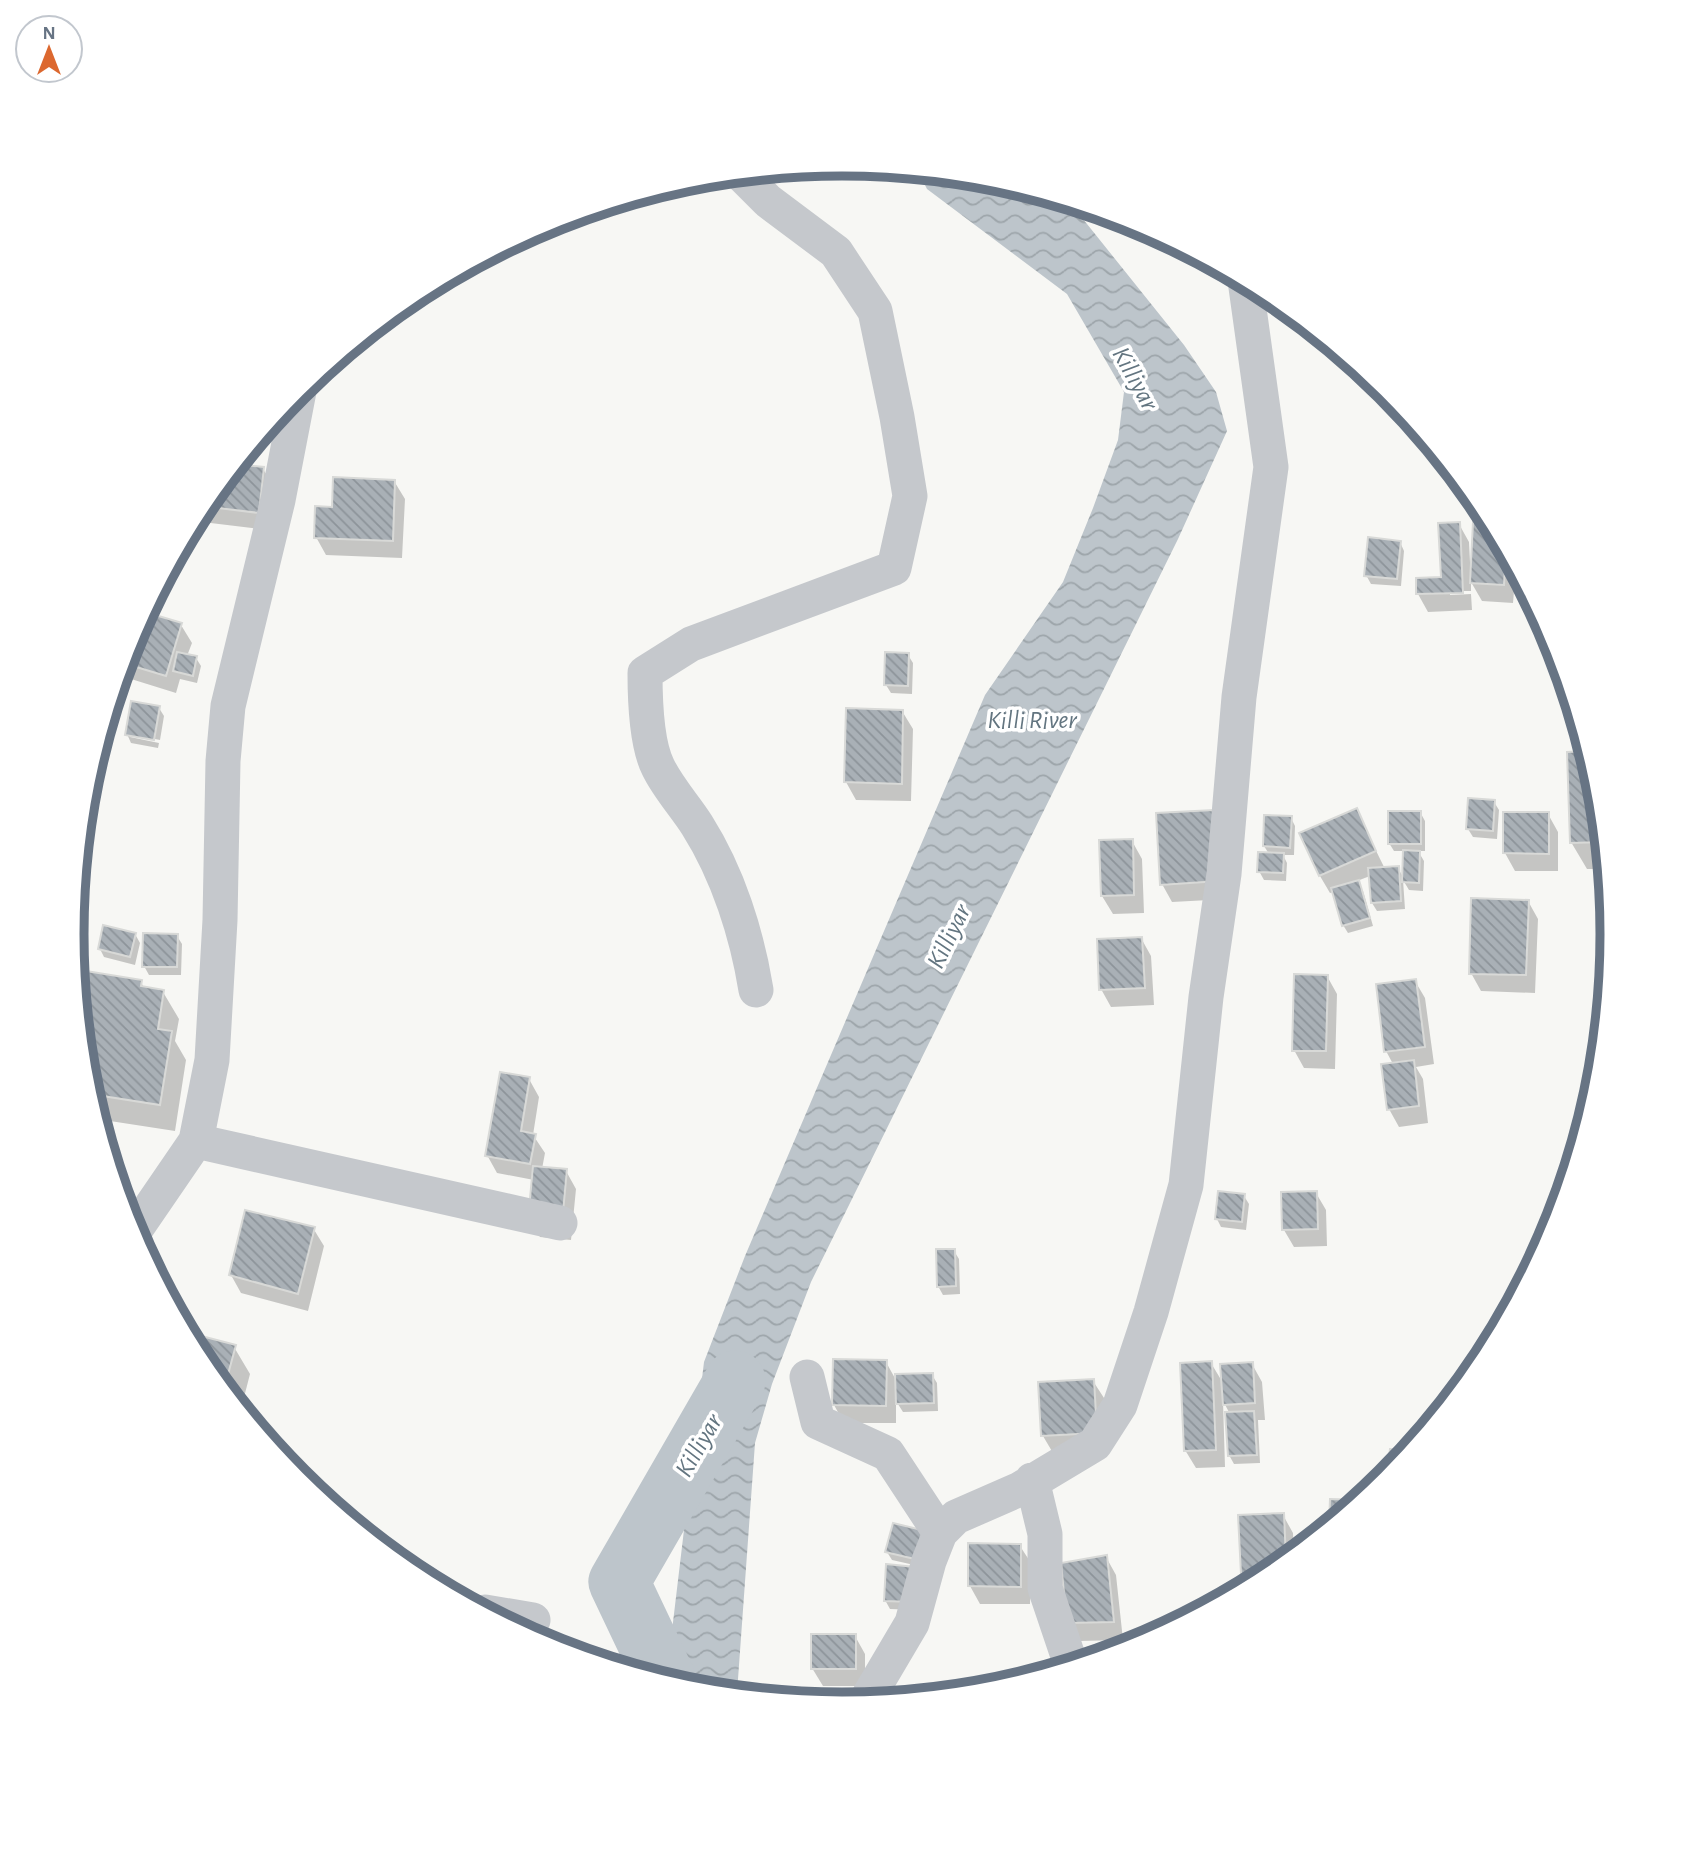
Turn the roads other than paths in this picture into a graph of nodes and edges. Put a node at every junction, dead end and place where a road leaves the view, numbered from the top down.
1 (748, 181) edge
2 (1247, 293) edge
3 (296, 409) edge
4 (756, 990) dead end
5 (196, 1142) junction
6 (141, 1221) edge
7 (560, 1223) dead end
8 (807, 1377) dead end
9 (1032, 1480) junction
10 (940, 1533) junction
11 (516, 1617) edge
12 (533, 1620) dead end
13 (1068, 1657) edge
14 (872, 1691) edge

1 - 4 street
2 - 9 street
3 - 5 street
5 - 6 street
5 - 7 street
8 - 10 street
9 - 10 street
9 - 13 street
10 - 14 street
11 - 12 street

